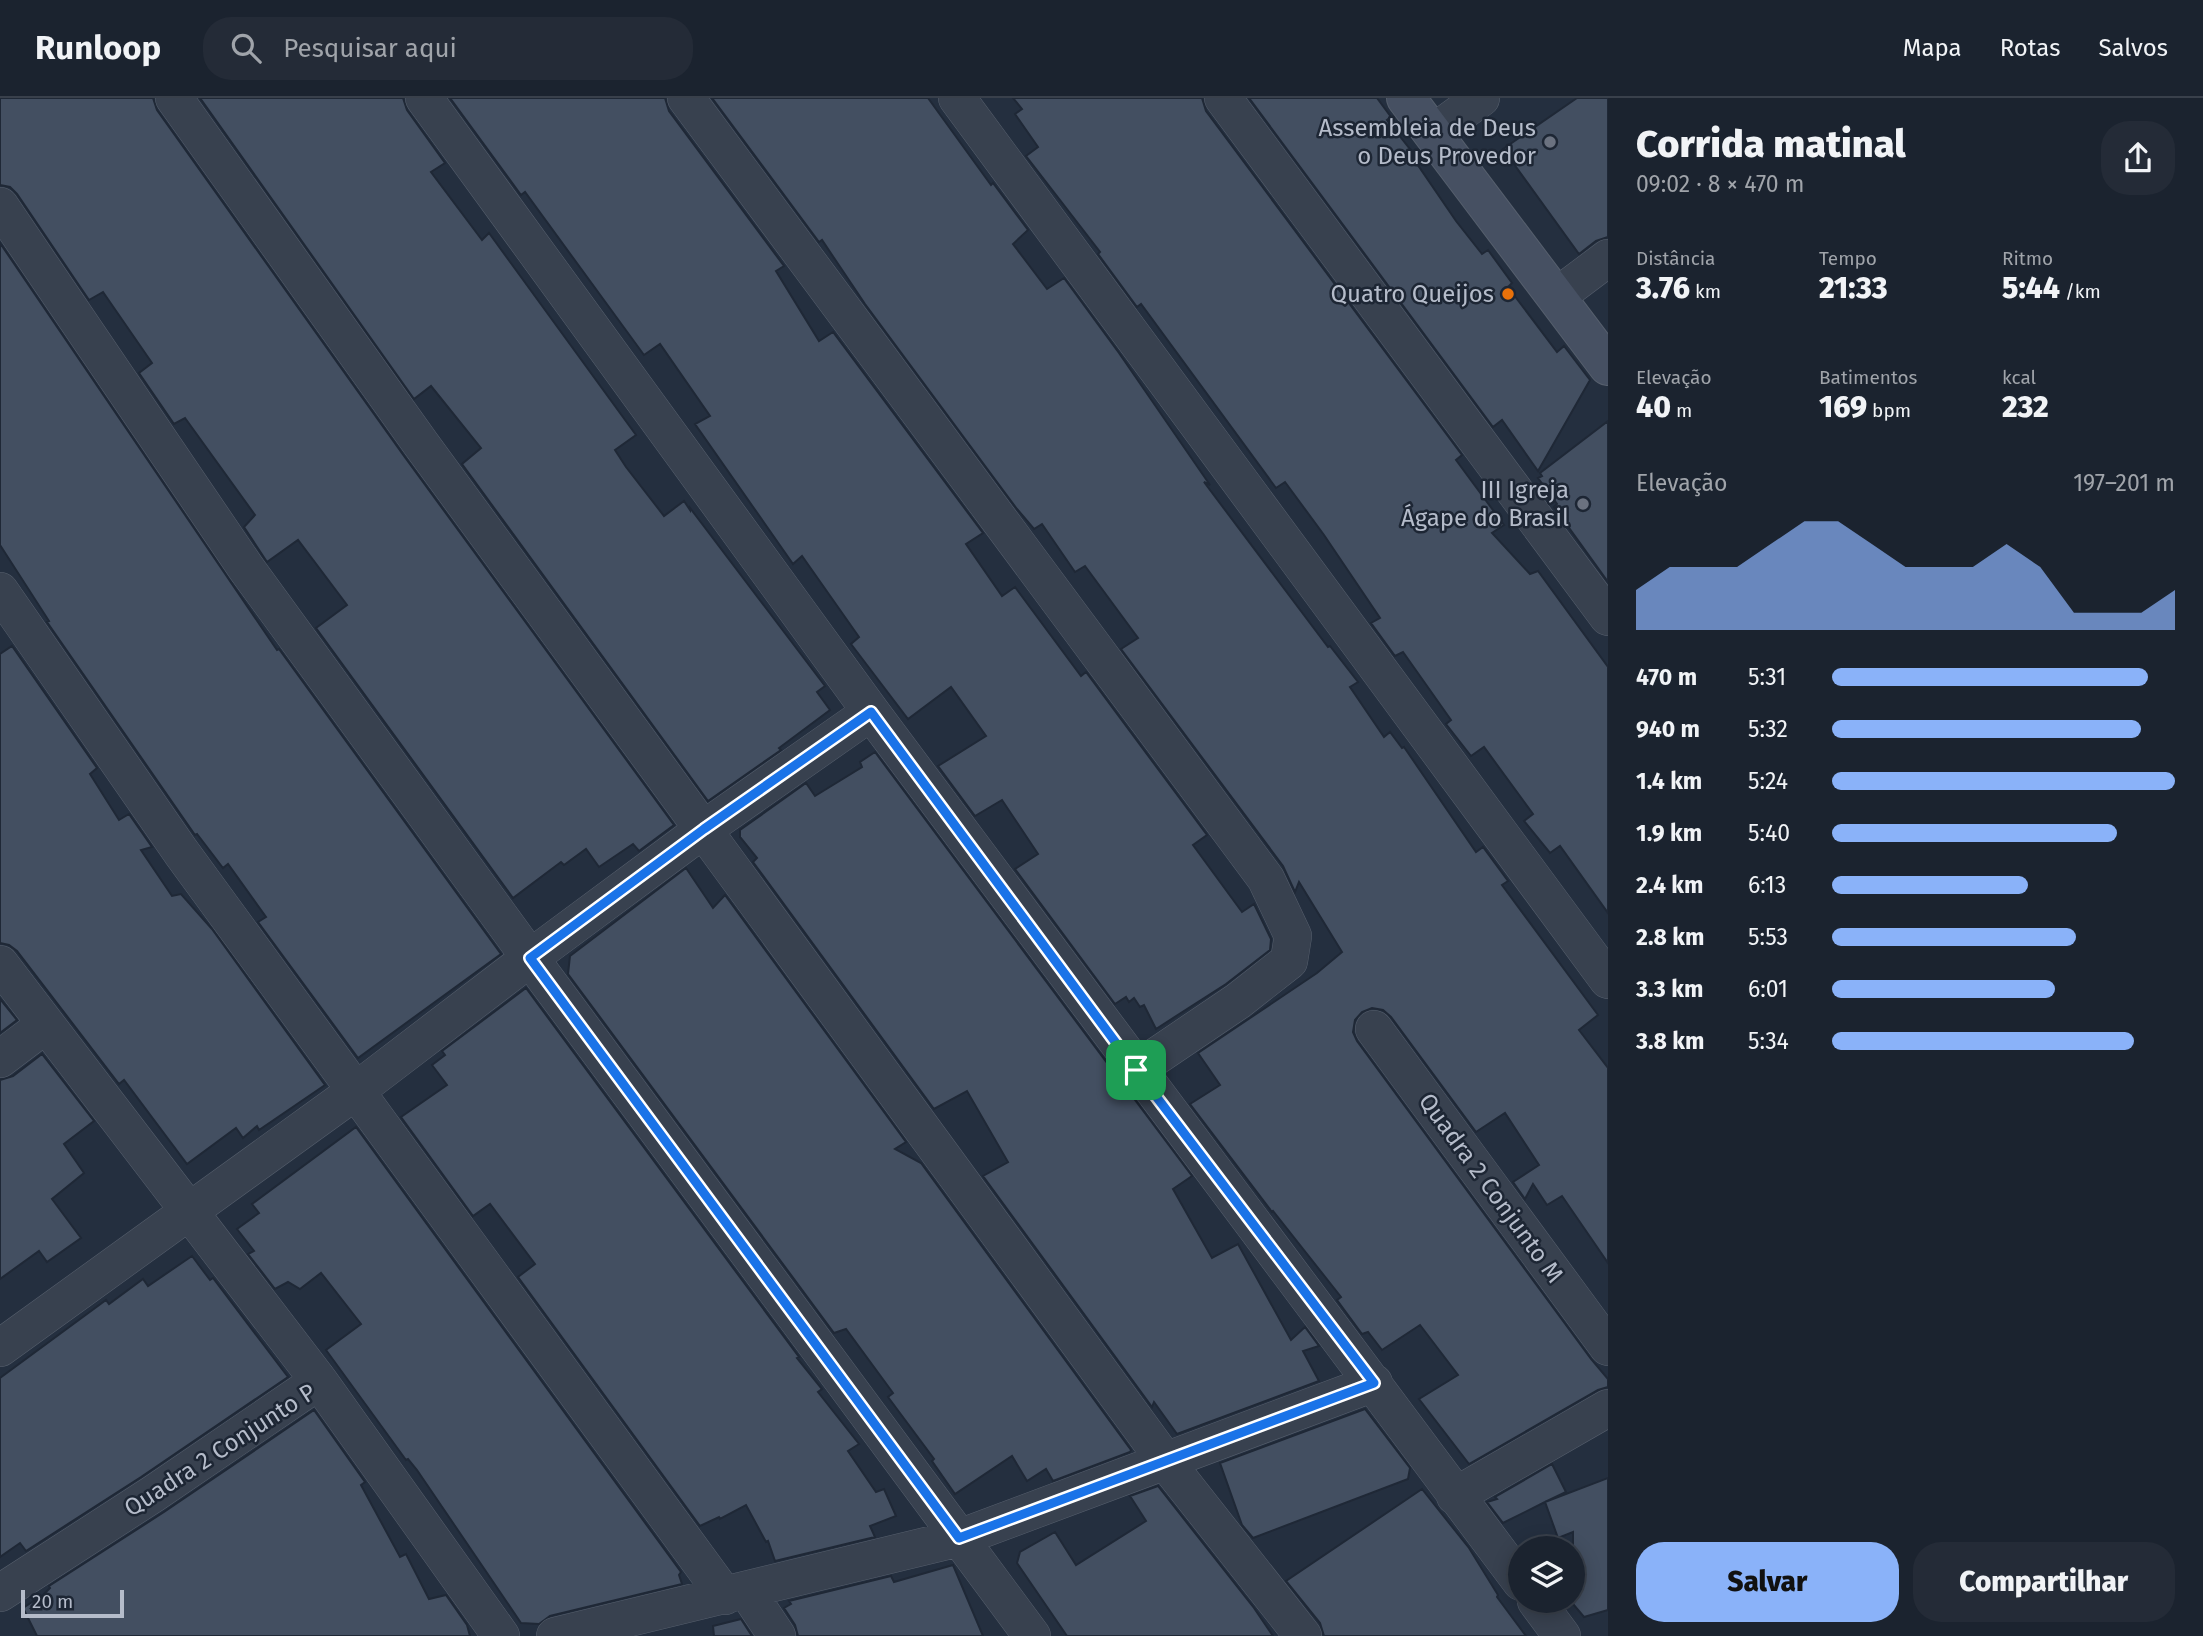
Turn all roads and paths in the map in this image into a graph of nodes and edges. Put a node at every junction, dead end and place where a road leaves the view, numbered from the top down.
1 (174, 98) edge
2 (424, 98) edge
3 (686, 98) edge
4 (957, 98) edge
5 (1223, 98) edge
6 (1406, 98) edge
7 (1481, 98) edge
8 (1433, 133) junction
9 (0, 206) edge
10 (1608, 258) edge
11 (1556, 297) junction
12 (1608, 366) edge
13 (0, 591) edge
14 (1608, 617) edge
15 (871, 712) junction
16 (704, 829) junction
17 (530, 958) junction
18 (0, 964) edge
19 (1608, 980) edge
20 (45, 1025) junction
21 (1374, 1029) dead end
22 (0, 1059) edge
23 (1136, 1070) junction
24 (357, 1090) junction
25 (190, 1212) junction
26 (1608, 1347) edge
27 (0, 1348) edge
28 (319, 1381) junction
29 (1374, 1383) junction
30 (1608, 1408) edge
31 (1166, 1462) junction
32 (1455, 1496) junction
33 (959, 1538) junction
34 (1508, 1565) edge
35 (0, 1593) edge
36 (736, 1593) junction
37 (1545, 1613) edge
38 (501, 1636) edge
39 (555, 1636) edge
40 (777, 1636) edge
41 (1032, 1636) edge
42 (1303, 1636) edge
43 (1562, 1636) edge

1 - 16 street
2 - 15 street
3 - 23 street
4 - 19 street
5 - 14 street
6 - 8 street
7 - 8 street
8 - 11 street
9 - 17 street
10 - 11 street
11 - 12 street
13 - 24 street
15 - 16 street
15 - 23 street
16 - 17 street
16 - 31 street
17 - 24 street
17 - 33 street
18 - 20 street
20 - 22 street
20 - 25 street
21 - 26 street, Quadra 2 Conjunto M
23 - 29 street
24 - 25 street
24 - 36 street
25 - 27 street
25 - 28 street
28 - 35 street, Quadra 2 Conjunto P
28 - 38 street, Quadra 2 Conjunto P
29 - 31 street
29 - 32 street
30 - 32 street
31 - 33 street
31 - 42 street
32 - 34 street
33 - 36 street
33 - 41 street
36 - 39 street
36 - 40 street
37 - 43 street

